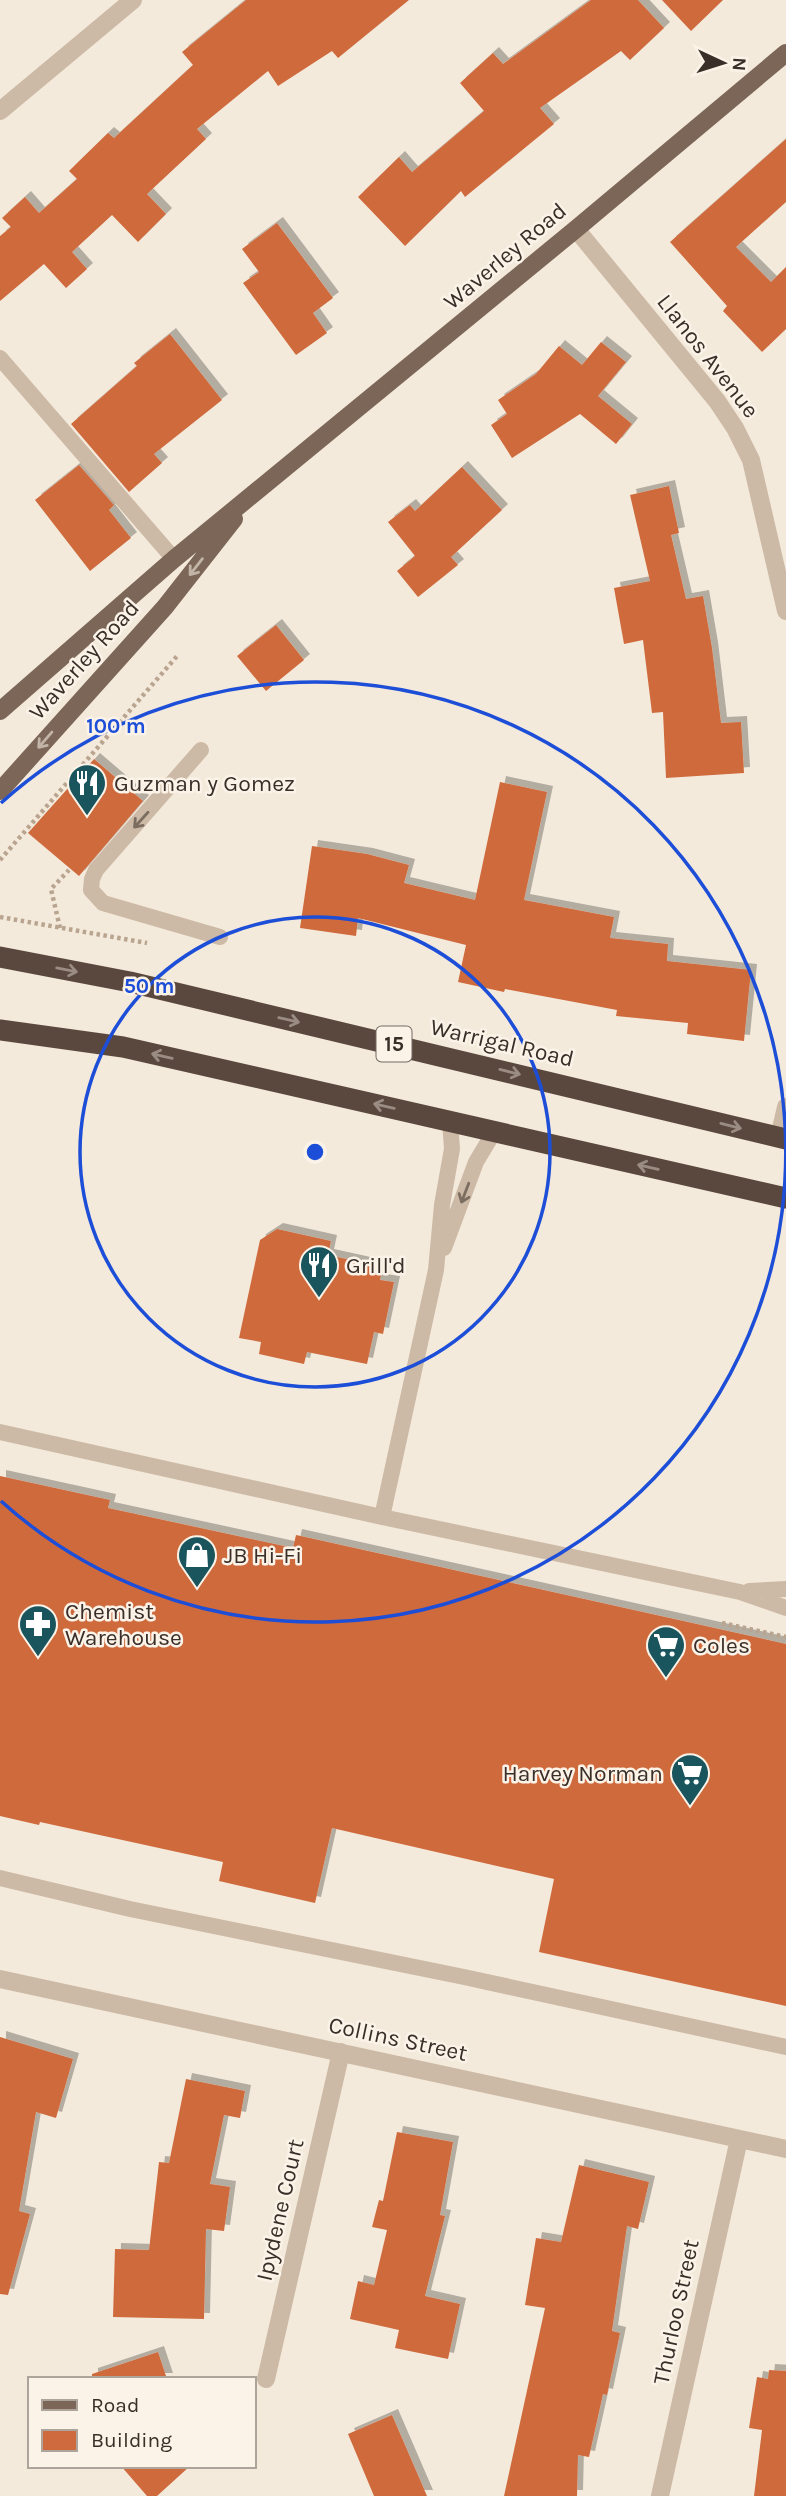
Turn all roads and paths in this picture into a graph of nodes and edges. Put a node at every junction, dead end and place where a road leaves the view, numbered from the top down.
1 (132, 0) edge
2 (786, 53) edge
3 (0, 111) edge
4 (576, 229) junction
5 (0, 358) edge
6 (254, 495) junction
7 (174, 559) junction
8 (786, 611) edge
9 (178, 655) dead end
10 (0, 710) edge
11 (201, 750) dead end
12 (0, 791) edge
13 (0, 860) edge
14 (70, 869) dead end
15 (0, 917) edge
16 (60, 928) junction
17 (220, 937) dead end
18 (152, 944) dead end
19 (0, 957) edge
20 (0, 1030) edge
21 (786, 1107) edge
22 (450, 1121) junction
23 (494, 1132) junction
24 (782, 1138) edge
25 (786, 1198) edge
26 (436, 1270) junction
27 (0, 1433) edge
28 (382, 1517) junction
29 (786, 1589) edge
30 (740, 1592) junction
31 (786, 1608) edge
32 (722, 1623) dead end
33 (786, 1637) edge
34 (0, 1878) edge
35 (0, 1979) edge
36 (786, 2047) edge
37 (341, 2052) junction
38 (739, 2139) junction
39 (786, 2149) edge
40 (266, 2379) dead end
41 (660, 2496) edge

1 - 3 street
2 - 4 main road, Waverley Road
4 - 6 main road, Waverley Road
4 - 8 street, Llanos Avenue
5 - 7 lane
6 - 7 main road, Waverley Road
6 -> 12 main road, Waverley Road
7 - 10 main road, Waverley Road
9 - 13 path
11 -> 17 lane
14 - 16 path
15 - 16 path
16 - 18 path
19 -> 24 highway, Warrigal Road / 15
22 -> 20 highway
21 - 24 street
22 - 23 highway
22 - 26 lane
25 -> 23 highway
23 -> 26 lane
26 - 28 lane
27 - 28 lane
28 - 30 lane
29 - 30 lane
30 - 31 lane
32 - 33 path
34 - 36 lane
35 - 37 street, Collins Street
37 - 38 street, Collins Street
37 - 40 street, Ipydene Court
38 - 39 street, Collins Street
38 - 41 street, Thurloo Street

